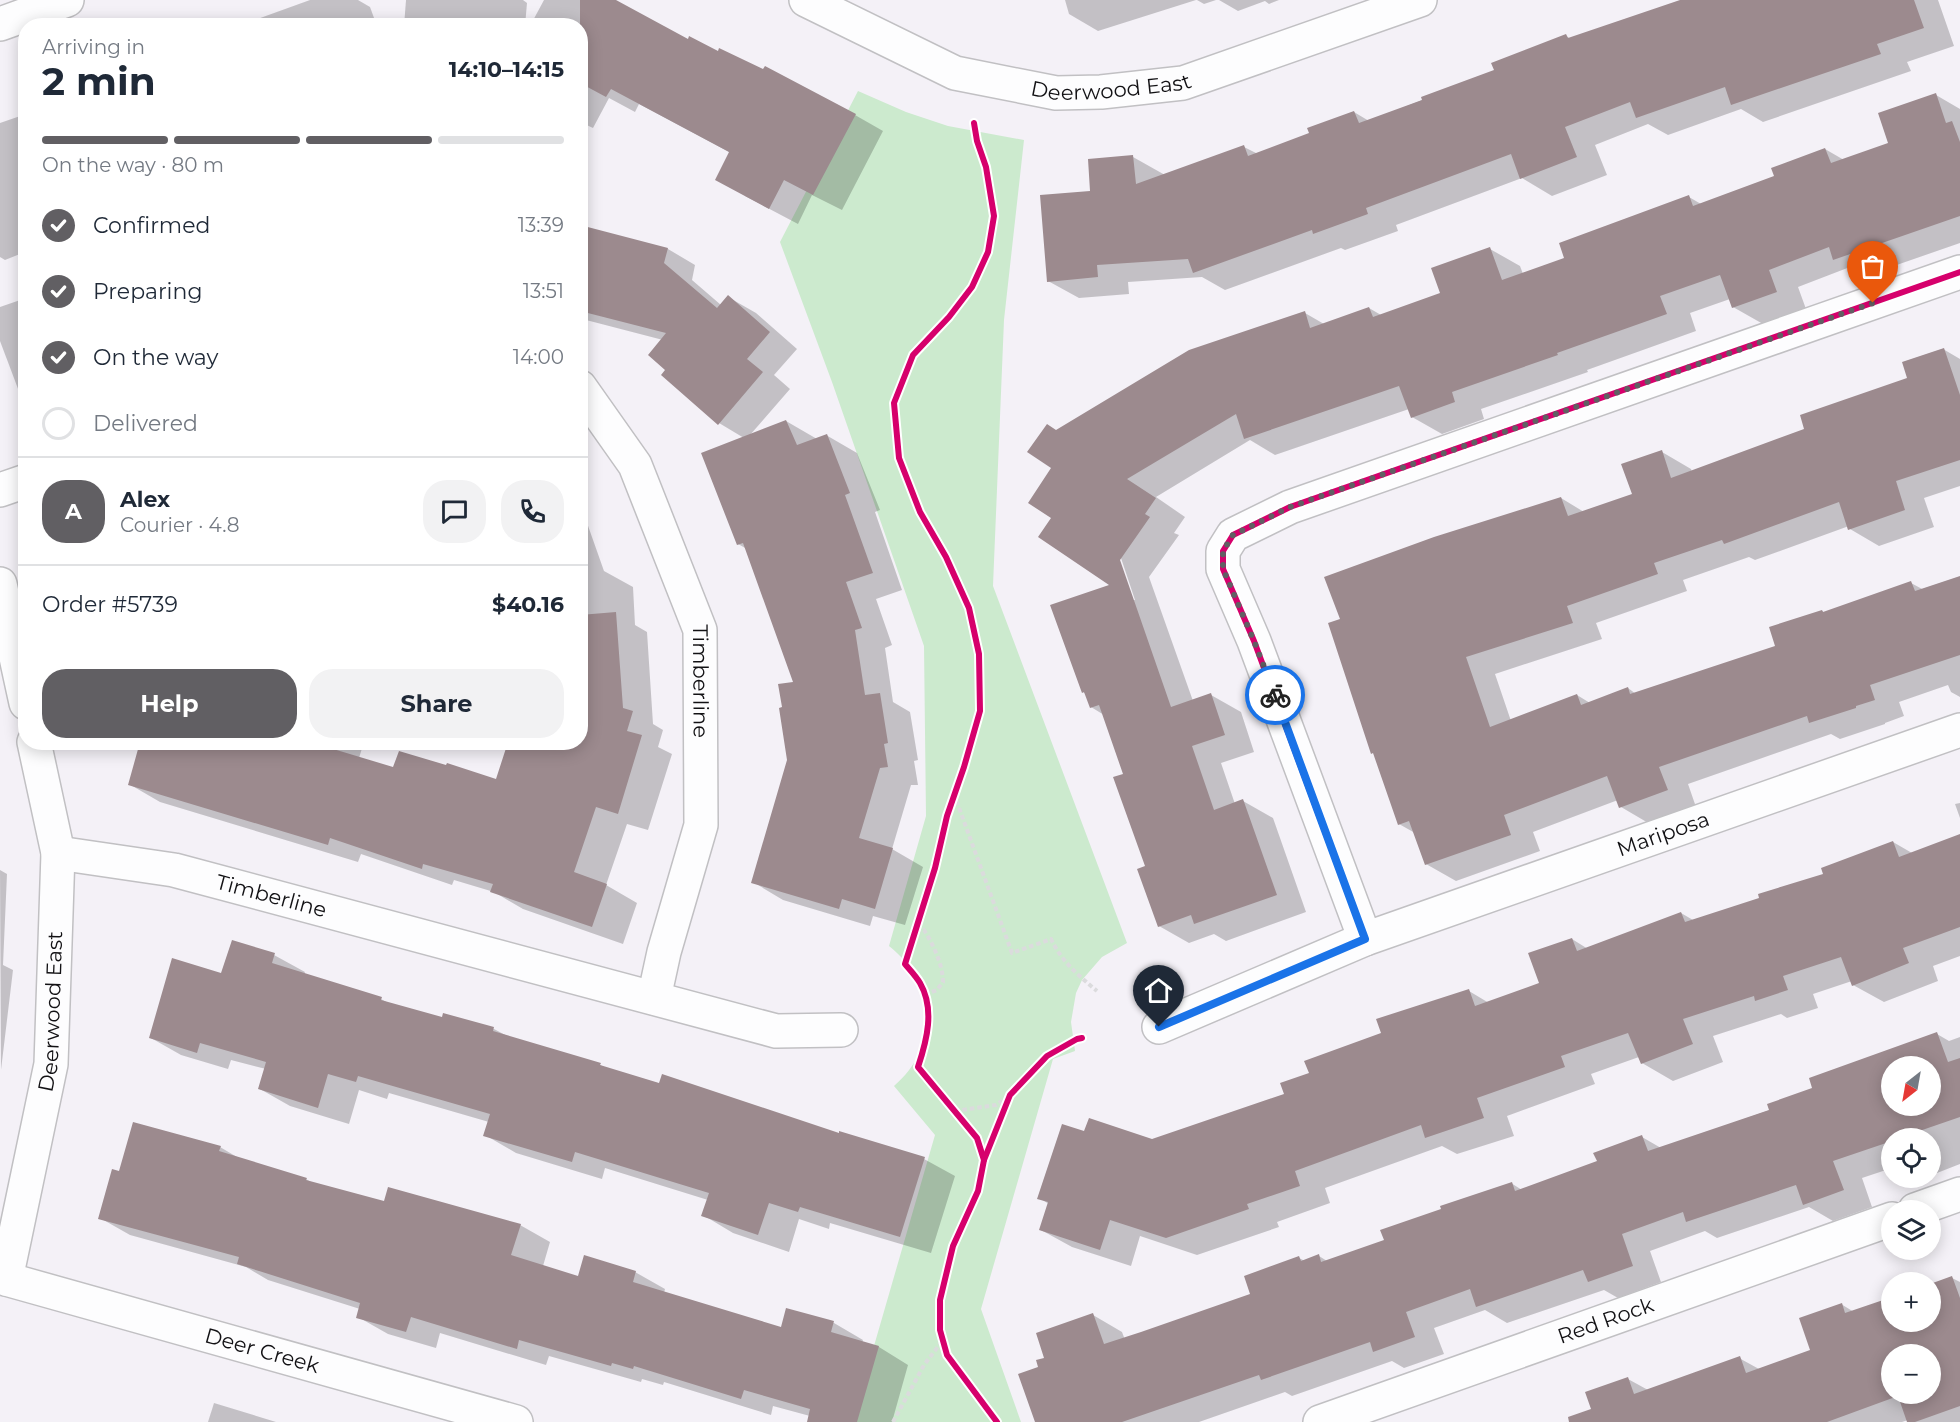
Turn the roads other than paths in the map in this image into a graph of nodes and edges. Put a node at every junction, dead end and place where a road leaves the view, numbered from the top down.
1 (67, 0) edge
2 (806, 0) edge
3 (1420, 0) edge
4 (0, 24) edge
5 (1960, 272) edge
6 (588, 398) edge
7 (18, 484) edge
8 (0, 490) edge
9 (0, 584) edge
10 (18, 667) edge
11 (1960, 730) edge
12 (36, 750) edge
13 (58, 853) junction
14 (1365, 939) junction
15 (654, 998) junction
16 (1159, 1027) dead end
17 (841, 1030) dead end
18 (1960, 1194) edge
19 (1941, 1201) edge
20 (1881, 1223) edge
21 (2, 1279) edge
22 (516, 1422) edge
23 (1320, 1422) edge

1 - 4 street
2 - 3 street, Deerwood East
5 - 14 street
6 - 15 street, Timberline
7 - 8 street
9 - 10 street
11 - 14 street, Mariposa
12 - 13 street, Deerwood East
13 - 15 street, Timberline
13 - 21 street, Deerwood East
14 - 16 street, Mariposa
15 - 17 street, Timberline
18 - 19 street
20 - 23 street, Red Rock
21 - 22 street, Deer Creek

